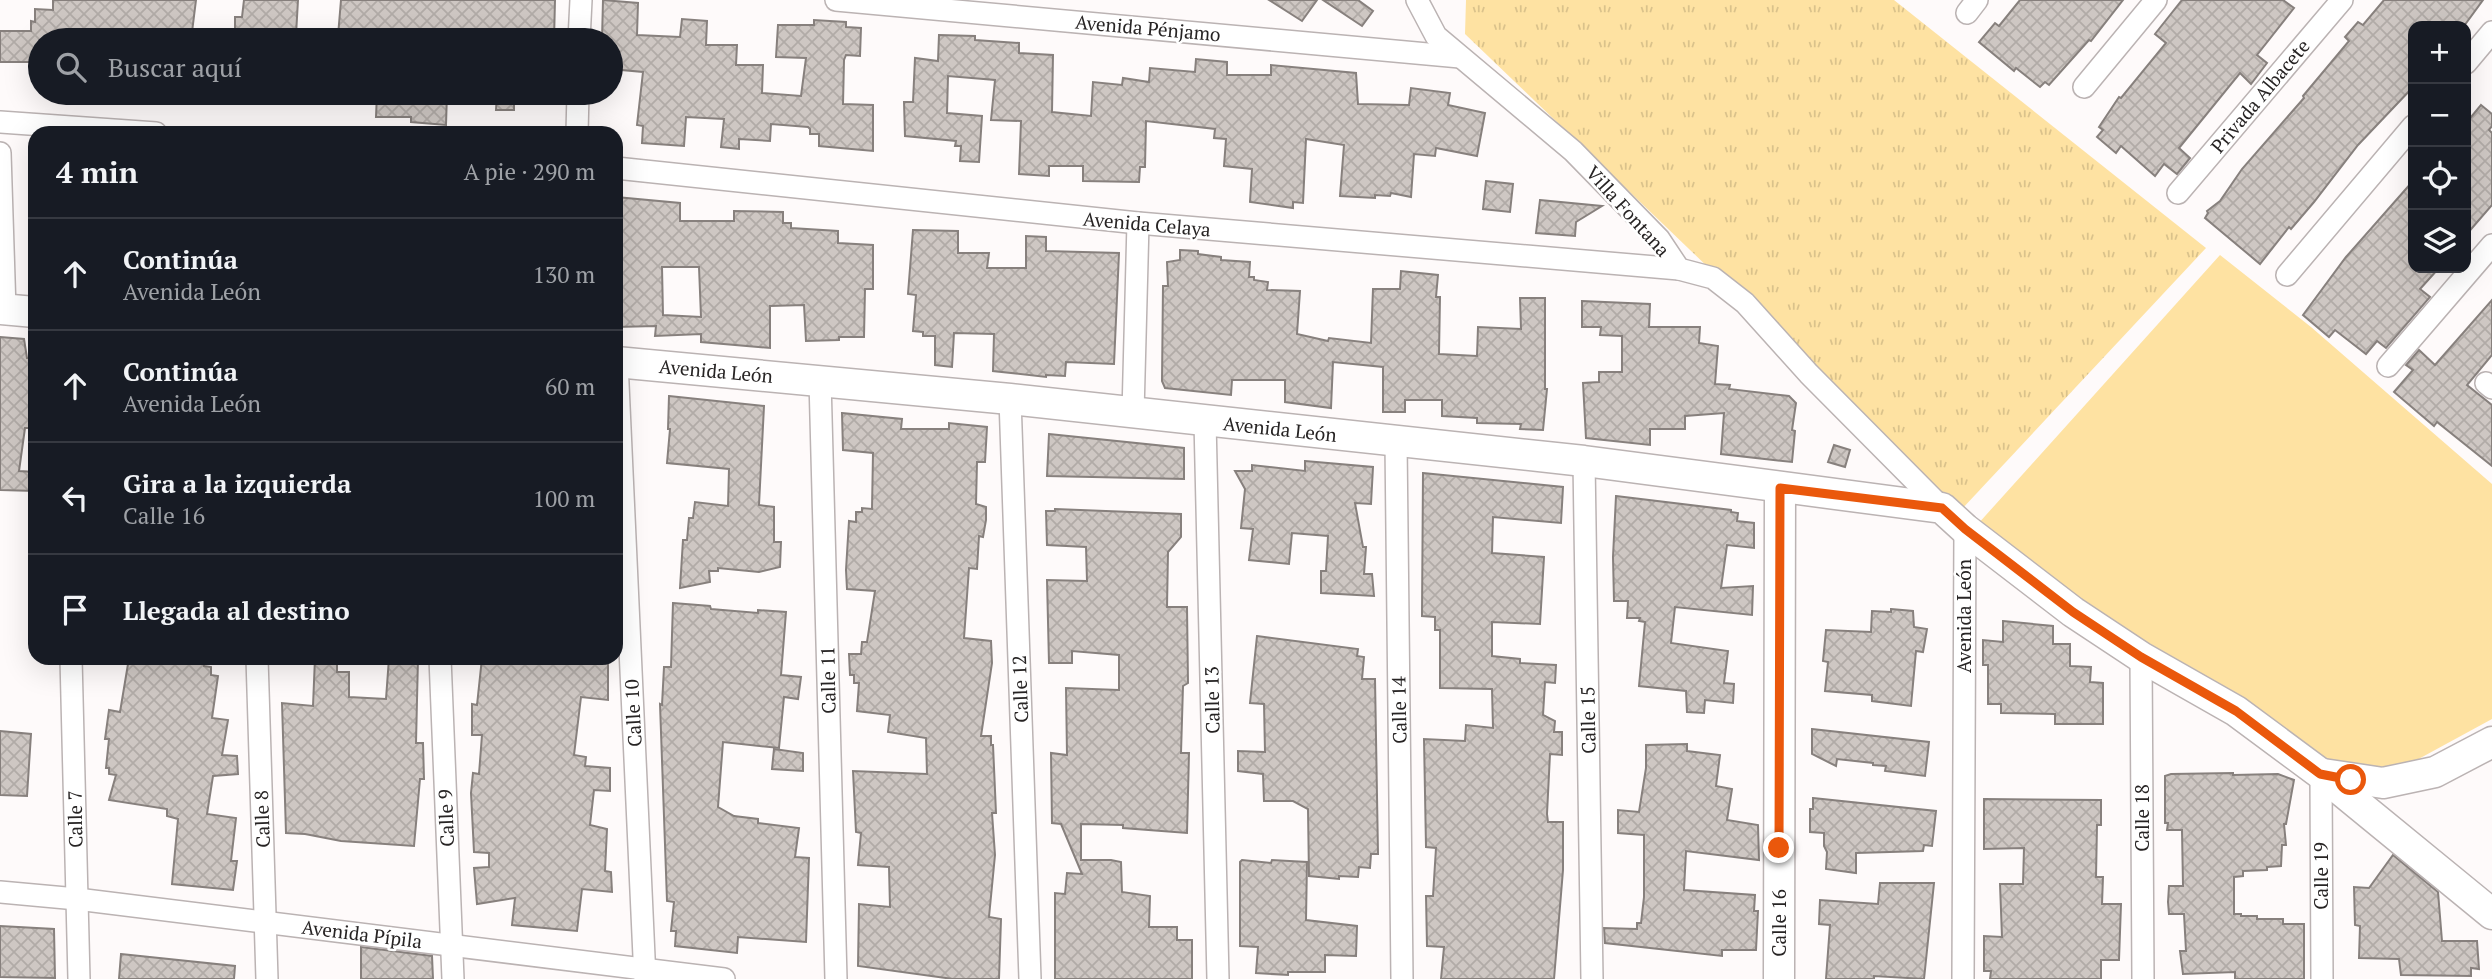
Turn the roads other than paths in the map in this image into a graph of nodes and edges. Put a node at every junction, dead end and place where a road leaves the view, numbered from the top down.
1 (581, 0) edge
2 (836, 0) edge
3 (1417, 0) edge
4 (1437, 0) edge
5 (2156, 0) edge
6 (2342, 0) edge
7 (580, 28) edge
8 (2492, 32) edge
9 (1436, 36) junction
10 (1460, 57) junction
11 (2471, 57) edge
12 (2084, 87) dead end
13 (578, 105) edge
14 (0, 122) edge
15 (57, 126) edge
16 (577, 126) edge
17 (2408, 132) edge
18 (0, 153) edge
19 (623, 168) edge
20 (2178, 192) dead end
21 (1138, 223) junction
22 (2492, 245) edge
23 (1679, 269) junction
24 (2287, 275) dead end
25 (3, 309) edge
26 (28, 311) edge
27 (623, 363) edge
28 (2388, 366) dead end
29 (820, 380) junction
30 (1010, 399) junction
31 (1133, 413) junction
32 (1205, 421) junction
33 (1396, 442) junction
34 (1584, 461) junction
35 (1780, 488) junction
36 (623, 493) edge
37 (1942, 508) junction
38 (1965, 529) junction
39 (2141, 657) junction
40 (71, 665) edge
41 (257, 665) edge
42 (440, 665) edge
43 (2492, 742) edge
44 (2320, 774) junction
45 (0, 892) edge
46 (77, 899) junction
47 (2492, 914) edge
48 (265, 922) junction
49 (452, 946) junction
50 (645, 974) edge
51 (79, 979) edge
52 (267, 979) edge
53 (453, 979) edge
54 (724, 979) edge
55 (836, 979) edge
56 (1030, 979) edge
57 (1218, 979) edge
58 (1402, 979) edge
59 (1592, 979) edge
60 (1779, 979) edge
61 (1963, 979) edge
62 (2143, 979) edge
63 (2322, 979) edge

1 - 7 street
2 - 10 street, Avenida Pénjamo
3 - 9 street, Villa Fontana
4 - 9 street
5 - 12 street
6 - 20 street, Privada Albacete
8 - 11 street
9 - 10 street, Villa Fontana
10 - 23 street, Villa Fontana
13 - 16 street
14 - 15 street
17 - 24 street
18 - 25 street
19 - 21 street, Avenida Celaya
21 - 23 street, Avenida Celaya
21 - 31 street
22 - 28 street
23 - 37 street, Villa Fontana
25 - 26 street
27 - 29 street, Avenida León
29 - 30 street, Avenida León
29 - 55 street, Calle 11
30 - 31 street, Avenida León
30 - 56 street, Calle 12
31 - 32 street, Avenida León
32 - 33 street, Avenida León
32 - 57 street, Calle 13
33 - 34 street, Avenida León
33 - 58 street, Calle 14
34 - 35 street, Avenida León
34 - 59 street, Calle 15
35 - 37 street, Avenida León
35 - 60 street, Calle 16
36 - 50 street, Calle 10
37 - 38 street, Villa Fontana
38 - 39 street, Avenida León
38 - 61 street, Avenida León
39 - 44 street, Avenida León
39 - 62 street, Calle 18
40 - 46 street, Calle 7
41 - 48 street, Calle 8
42 - 49 street, Calle 9
43 - 44 street
44 - 47 street, Avenida León
44 - 63 street, Calle 19
45 - 46 street, Avenida Pípila
46 - 48 street, Avenida Pípila
46 - 51 street, Calle 7
48 - 49 street, Avenida Pípila
48 - 52 street, Calle 8
49 - 50 street, Avenida Pípila
49 - 53 street, Calle 9
50 - 54 street, Avenida Pípila

